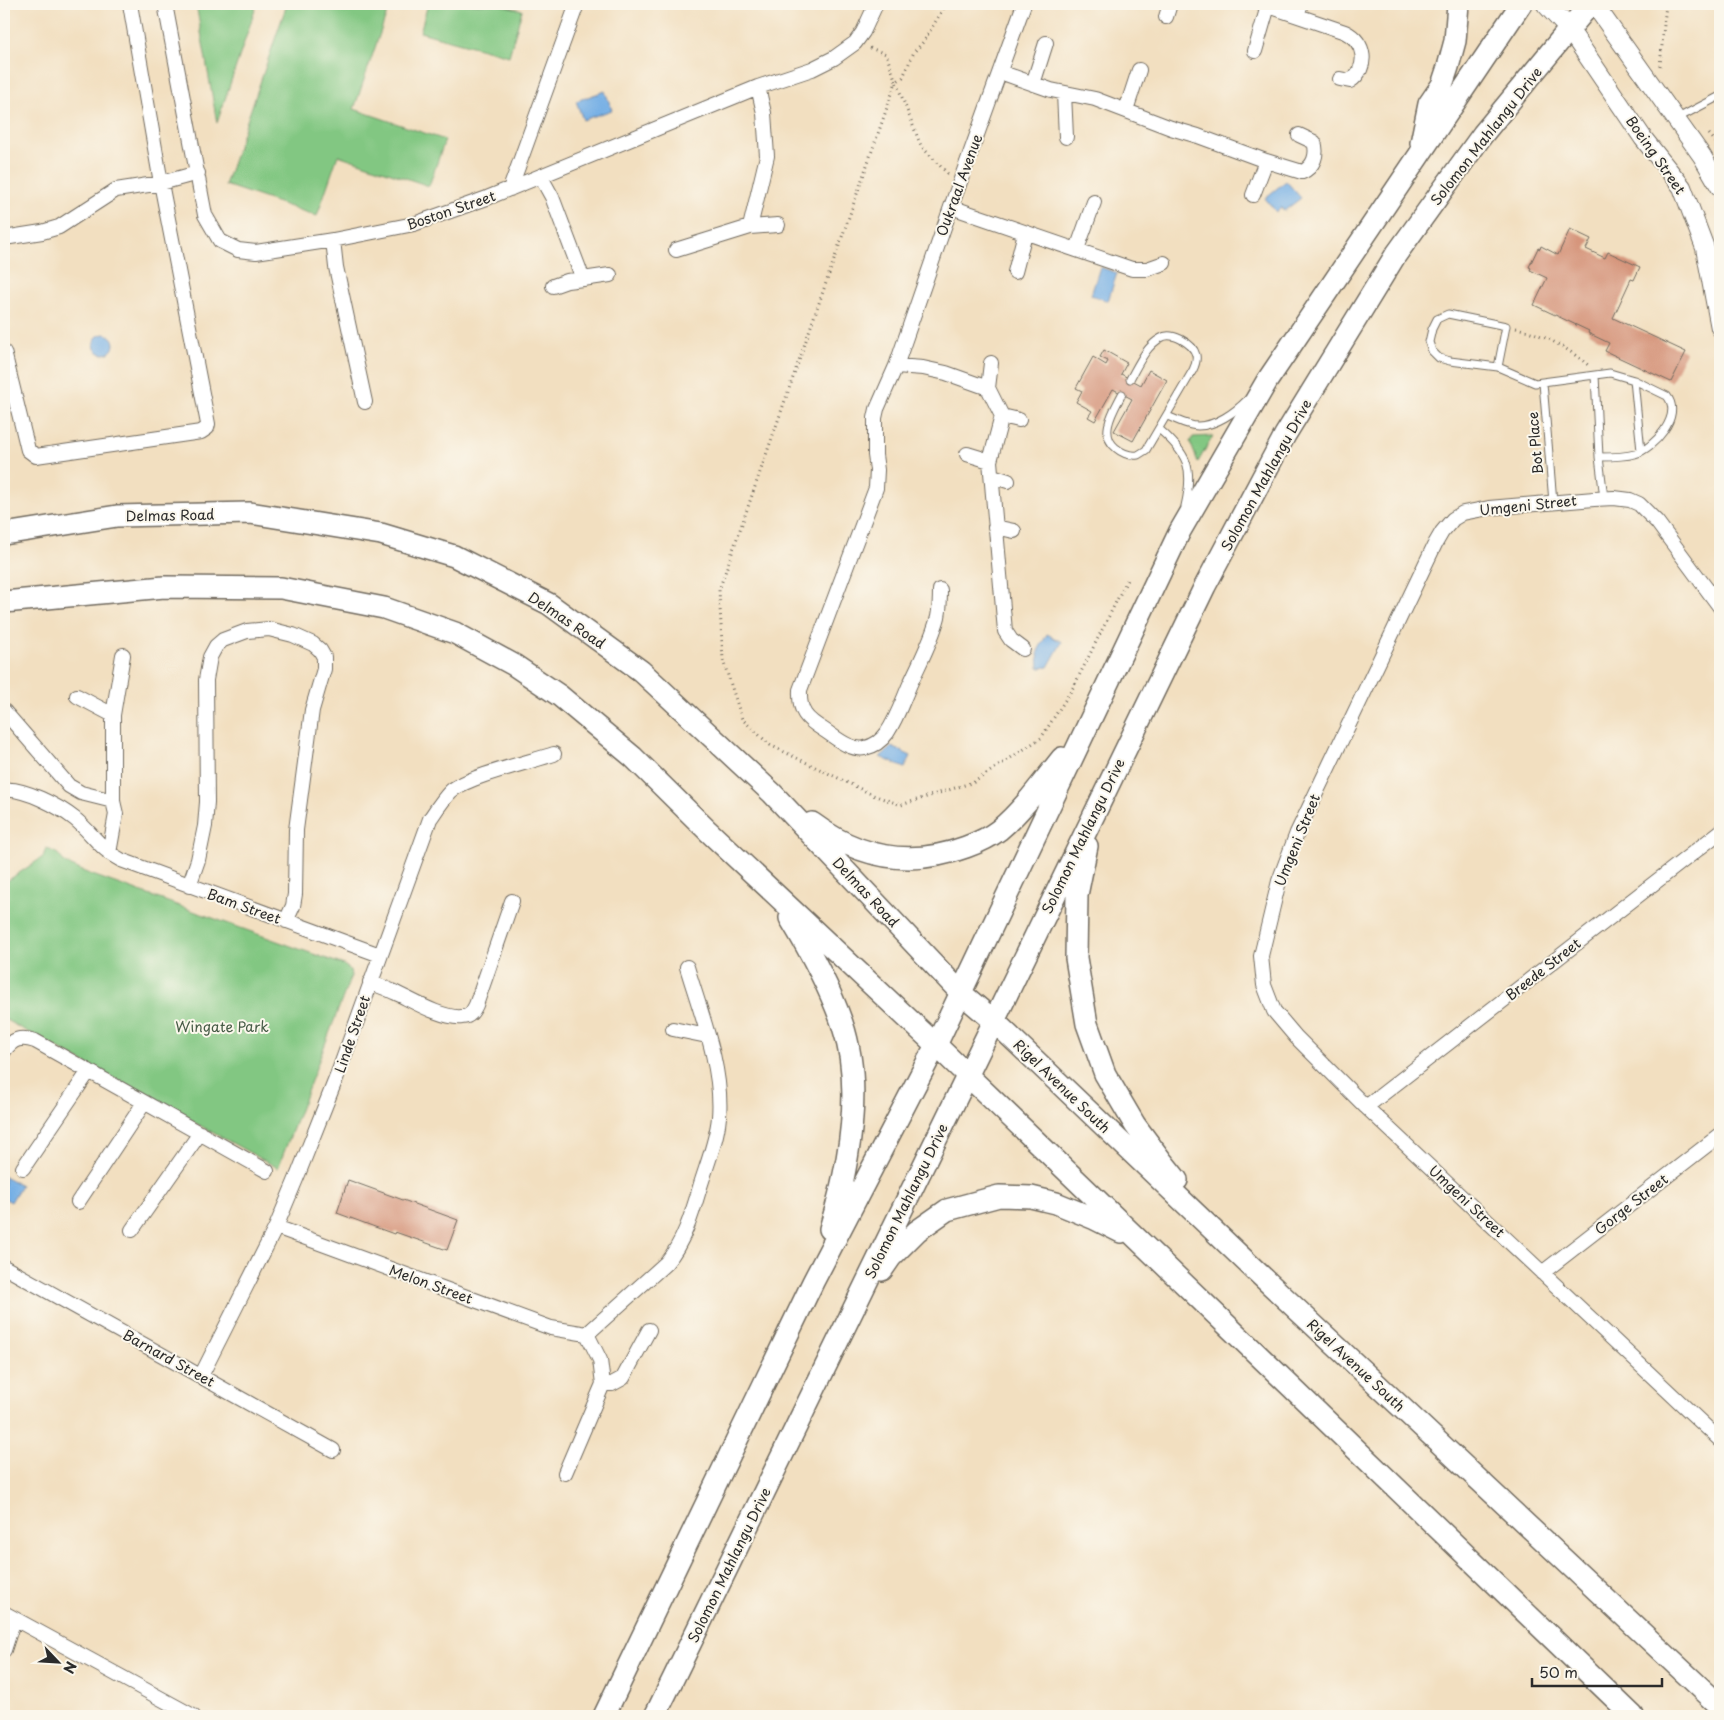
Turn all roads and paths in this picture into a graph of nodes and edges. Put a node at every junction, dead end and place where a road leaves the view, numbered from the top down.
1 (130, 4) edge
2 (165, 4) edge
3 (577, 4) edge
4 (876, 4) edge
5 (946, 4) edge
6 (1024, 4) edge
7 (1458, 4) edge
8 (1521, 4) edge
9 (1546, 4) edge
10 (1590, 4) edge
11 (1594, 4) edge
12 (1666, 4) edge
13 (1266, 5) edge
14 (1299, 10) edge
15 (1569, 29) junction
16 (1046, 43) dead end
17 (1255, 51) dead end
18 (1139, 70) dead end
19 (1660, 70) dead end
20 (1000, 72) junction
21 (1340, 79) dead end
22 (1033, 84) junction
23 (758, 87) junction
24 (1064, 93) junction
25 (1720, 96) edge
26 (1126, 110) junction
27 (1675, 119) junction
28 (1704, 128) dead end
29 (1299, 135) dead end
30 (1066, 136) dead end
31 (1720, 146) edge
32 (1420, 153) junction
33 (1702, 156) junction
34 (1266, 161) junction
35 (198, 173) junction
36 (1720, 174) edge
37 (541, 177) junction
38 (161, 183) junction
39 (959, 185) junction
40 (1720, 187) edge
41 (510, 189) junction
42 (1253, 194) dead end
43 (1094, 202) dead end
44 (951, 207) junction
45 (778, 225) dead end
46 (750, 227) junction
47 (1025, 233) junction
48 (4, 238) edge
49 (333, 240) junction
50 (1077, 249) junction
51 (676, 250) dead end
52 (1164, 263) dead end
53 (1015, 272) dead end
54 (610, 275) dead end
55 (583, 279) junction
56 (553, 286) dead end
57 (1506, 326) junction
58 (1720, 328) edge
59 (4, 352) edge
60 (991, 363) dead end
61 (896, 366) junction
62 (1498, 367) junction
63 (1595, 375) junction
64 (1130, 379) dead end
65 (1634, 380) junction
66 (1267, 381) junction
67 (1543, 383) junction
68 (988, 388) junction
69 (1122, 394) dead end
70 (365, 402) dead end
71 (1002, 416) junction
72 (1167, 416) junction
73 (1019, 420) dead end
74 (1159, 429) junction
75 (1641, 450) junction
76 (967, 454) dead end
77 (1599, 458) junction
78 (990, 461) junction
79 (992, 476) junction
80 (1008, 481) dead end
81 (1604, 498) junction
82 (1553, 502) junction
83 (996, 527) junction
84 (1180, 531) junction
85 (1014, 532) dead end
86 (4, 534) edge
87 (940, 590) dead end
88 (4, 602) edge
89 (1720, 607) edge
90 (1023, 649) dead end
91 (122, 655) dead end
92 (77, 696) dead end
93 (4, 711) edge
94 (113, 715) junction
95 (1085, 728) junction
96 (554, 754) dead end
97 (4, 790) edge
98 (772, 793) junction
99 (113, 801) junction
100 (1094, 811) junction
101 (1720, 832) edge
102 (109, 853) junction
103 (189, 886) junction
104 (777, 896) junction
105 (512, 901) dead end
106 (286, 921) junction
107 (380, 955) junction
108 (686, 968) dead end
109 (370, 982) junction
110 (961, 993) junction
111 (994, 1021) junction
112 (673, 1030) dead end
113 (707, 1036) junction
114 (936, 1045) junction
115 (4, 1051) edge
116 (88, 1071) junction
117 (967, 1076) junction
118 (144, 1102) junction
119 (1366, 1107) junction
120 (200, 1132) junction
121 (1720, 1135) edge
122 (23, 1168) dead end
123 (267, 1171) dead end
124 (78, 1202) dead end
125 (276, 1227) junction
126 (132, 1230) dead end
127 (1139, 1241) junction
128 (4, 1267) edge
129 (1256, 1271) junction
130 (1542, 1272) junction
131 (813, 1282) junction
132 (849, 1318) junction
133 (650, 1330) dead end
134 (587, 1334) junction
135 (201, 1376) junction
136 (604, 1384) junction
137 (1719, 1437) edge
138 (333, 1450) dead end
139 (566, 1473) dead end
140 (9, 1616) edge
141 (4, 1650) edge
142 (1720, 1706) edge
143 (193, 1716) edge
144 (604, 1716) edge
145 (655, 1716) edge
146 (1633, 1716) edge

1 - 38 street
2 - 35 street, Boston Street
3 - 41 street
4 - 23 street, Boston Street
5 - 39 path
6 - 20 street, Oukraal Avenue
7 - 32 main road
8 - 32 main road
9 - 15 main road, Boeing Street
10 - 15 main road, Solomon Mahlangu Drive
11 - 27 street
12 - 19 path
13 - 14 street
13 - 17 street
14 - 21 street
15 - 58 street, Boeing Street
15 - 100 main road, Solomon Mahlangu Drive
16 - 22 street
18 - 26 street
20 - 22 street
20 - 39 street, Oukraal Avenue
22 - 24 street
23 - 37 street, Boston Street
23 - 46 street
24 - 26 street
24 - 30 street
25 - 27 lane
26 - 34 street
27 - 33 street
28 - 31 path
29 - 34 street
32 - 66 main road
33 - 36 lane
33 - 40 street
34 - 42 street
35 - 38 street
35 - 49 street, Boston Street
37 - 41 street, Boston Street
37 - 55 street
38 - 48 street
38 - 59 street
39 - 44 street, Oukraal Avenue
41 - 49 street, Boston Street
43 - 50 street
44 - 47 street
44 - 61 street, Oukraal Avenue
45 - 46 street
46 - 51 street
47 - 50 street
47 - 53 street
49 - 70 street
50 - 52 street
54 - 55 street
55 - 56 street
57 - 62 lane
57 - 62 lane
57 - 63 path
60 - 68 street
61 - 68 street
61 - 87 street, Oukraal Avenue
62 - 67 lane
63 - 65 lane
63 - 67 lane
63 - 77 lane
64 - 72 lane
65 - 75 lane
65 - 75 lane
66 - 72 lane
66 - 84 main road
67 - 82 lane, Bot Place
68 - 71 street
69 - 74 lane
71 - 73 street
71 - 78 street
72 - 74 lane
74 - 84 lane
75 - 77 lane
76 - 78 street
77 - 81 lane
78 - 79 street
79 - 80 street
79 - 83 street
81 - 82 street, Umgeni Street
81 - 89 street, Umgeni Street
82 - 119 street, Umgeni Street
83 - 85 street
83 - 90 street
84 - 95 main road
86 - 98 main road, Delmas Road
88 - 104 main road
91 - 94 street
92 - 94 street
93 - 99 street
94 - 99 street
95 - 98 main road
95 - 110 main road
96 - 107 street, Linde Street
97 - 102 street, Bam Street
98 - 110 main road, Delmas Road
99 - 102 street
100 - 111 main road, Solomon Mahlangu Drive
100 - 129 main road
101 - 119 street, Breede Street
102 - 103 street, Bam Street
103 - 106 street, Bam Street
103 - 106 street
104 - 114 main road
104 - 131 main road
105 - 109 street
106 - 107 street, Bam Street
107 - 109 street, Linde Street
108 - 113 street
109 - 125 street, Linde Street
110 - 111 main road, Delmas Road
110 - 114 main road
111 - 117 main road, Solomon Mahlangu Drive
111 - 129 main road, Rigel Avenue South
112 - 113 street
113 - 134 street
114 - 117 main road
114 - 131 main road
115 - 116 street
116 - 118 street
116 - 122 street
117 - 127 main road
117 - 132 main road, Solomon Mahlangu Drive
118 - 120 street
118 - 124 street
119 - 130 street, Umgeni Street
120 - 123 street
120 - 126 street
121 - 130 street, Gorge Street
125 - 134 street, Melon Street
125 - 135 street, Linde Street
127 - 132 main road
127 - 146 main road
128 - 135 street, Barnard Street
129 - 142 main road, Rigel Avenue South
130 - 137 street, Umgeni Street
131 - 144 main road
132 - 145 main road, Solomon Mahlangu Drive
133 - 136 street
134 - 136 street
135 - 138 street, Barnard Street
136 - 139 street
140 - 141 street
140 - 143 street

